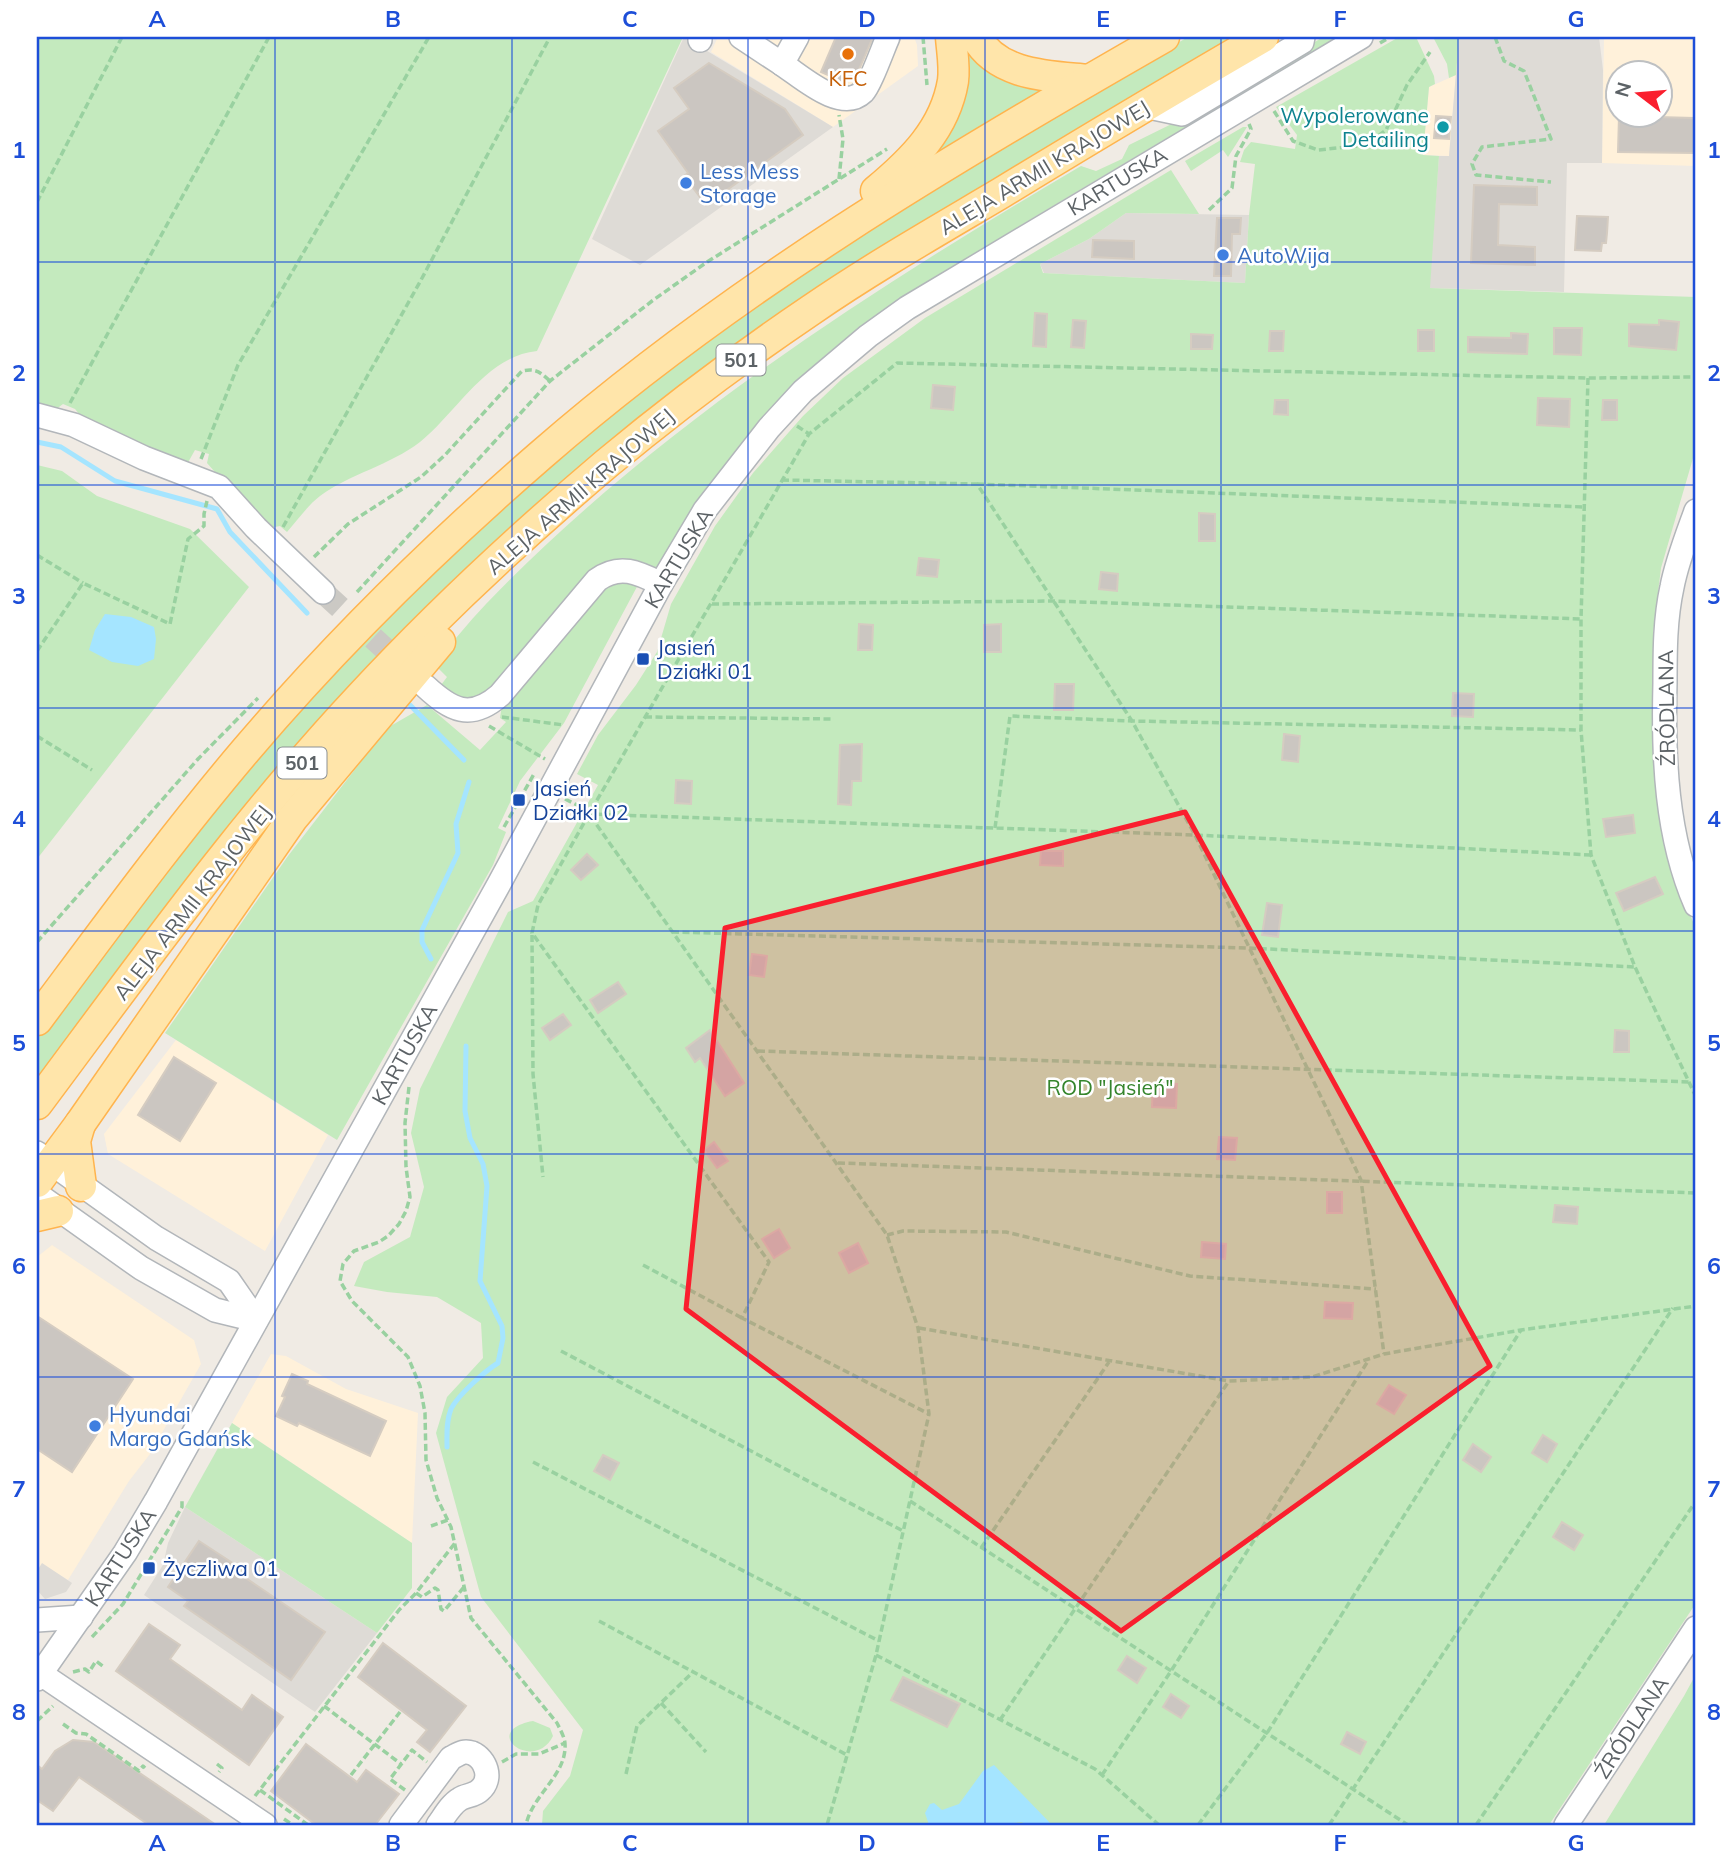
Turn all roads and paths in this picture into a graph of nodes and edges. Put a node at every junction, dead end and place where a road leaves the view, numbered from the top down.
1 (122, 37) edge
2 (269, 37) edge
3 (429, 37) edge
4 (550, 37) edge
5 (741, 37) edge
6 (797, 37) edge
7 (888, 37) edge
8 (951, 37) edge
9 (976, 37) edge
10 (1164, 37) edge
11 (1263, 37) edge
12 (1303, 37) edge
13 (1390, 37) edge
14 (1495, 37) edge
15 (1370, 40) edge
16 (1430, 52) dead end
17 (782, 64) junction
18 (1088, 80) junction
19 (1263, 94) junction
20 (836, 99) junction
21 (1144, 106) junction
22 (1240, 107) junction
23 (839, 179) dead end
24 (1551, 183) dead end
25 (37, 202) edge
26 (1209, 210) dead end
27 (814, 248) junction
28 (1696, 377) edge
29 (1588, 378) junction
30 (550, 381) dead end
31 (37, 415) edge
32 (61, 421) junction
33 (791, 421) dead end
34 (809, 434) junction
35 (605, 465) junction
36 (195, 476) junction
37 (782, 480) junction
38 (976, 484) junction
39 (1585, 508) junction
40 (1696, 511) edge
41 (204, 514) dead end
42 (270, 542) junction
43 (37, 555) edge
44 (300, 570) junction
45 (83, 583) junction
46 (661, 584) junction
47 (323, 592) tunnel mouth
48 (1053, 601) junction
49 (712, 604) junction
50 (1581, 619) junction
51 (37, 651) edge
52 (425, 686) tunnel mouth
53 (479, 709) junction
54 (645, 718) junction
55 (834, 719) dead end
56 (1132, 721) junction
57 (570, 726) dead end
58 (1581, 730) junction
59 (499, 732) dead end
60 (37, 736) edge
61 (541, 757) dead end
62 (92, 770) dead end
63 (585, 809) dead end
64 (589, 814) junction
65 (995, 828) junction
66 (1195, 835) junction
67 (1591, 855) junction
68 (1696, 905) edge
69 (672, 932) junction
70 (532, 933) junction
71 (1248, 948) junction
72 (1635, 967) junction
73 (37, 1020) edge
74 (757, 1051) junction
75 (1307, 1068) junction
76 (1690, 1082) junction
77 (410, 1085) dead end
78 (1696, 1097) edge
79 (39, 1101) edge
80 (80, 1124) junction
81 (837, 1163) junction
82 (41, 1166) edge
83 (543, 1177) dead end
84 (1361, 1180) junction
85 (81, 1186) junction
86 (1696, 1193) edge
87 (44, 1207) edge
88 (887, 1234) junction
89 (643, 1265) dead end
90 (1376, 1289) junction
91 (1696, 1306) edge
92 (1674, 1308) junction
93 (742, 1318) junction
94 (256, 1320) junction
95 (918, 1328) junction
96 (1521, 1330) junction
97 (561, 1351) dead end
98 (1384, 1354) junction
99 (1369, 1359) junction
100 (1109, 1361) junction
101 (1229, 1381) junction
102 (929, 1414) junction
103 (533, 1462) dead end
104 (182, 1491) dead end
105 (910, 1501) junction
106 (1696, 1501) edge
107 (448, 1520) junction
108 (430, 1527) dead end
109 (903, 1531) junction
110 (455, 1543) junction
111 (981, 1548) junction
112 (464, 1587) junction
113 (416, 1593) junction
114 (1076, 1609) junction
115 (81, 1617) junction
116 (37, 1620) edge
117 (599, 1621) dead end
118 (1696, 1628) edge
119 (91, 1638) dead end
120 (879, 1641) junction
121 (876, 1655) junction
122 (76, 1659) dead end
123 (104, 1667) dead end
124 (1171, 1671) junction
125 (693, 1672) junction
126 (39, 1676) edge
127 (661, 1703) junction
128 (56, 1705) dead end
129 (324, 1706) junction
130 (400, 1712) dead end
131 (1000, 1720) junction
132 (37, 1721) edge
133 (63, 1724) dead end
134 (1267, 1732) junction
135 (565, 1743) junction
136 (375, 1745) junction
137 (705, 1752) dead end
138 (847, 1755) junction
139 (501, 1763) dead end
140 (401, 1765) junction
141 (433, 1766) dead end
142 (144, 1767) dead end
143 (626, 1774) dead end
144 (351, 1775) dead end
145 (1102, 1775) junction
146 (1354, 1789) junction
147 (260, 1790) junction
148 (411, 1794) dead end
149 (254, 1797) dead end
150 (265, 1825) edge
151 (308, 1825) edge
152 (401, 1825) edge
153 (439, 1825) edge
154 (526, 1825) edge
155 (827, 1825) edge
156 (1159, 1825) edge
157 (1198, 1825) edge
158 (1329, 1825) edge
159 (1408, 1825) edge
160 (1476, 1825) edge
161 (1566, 1825) edge

1 - 25 path
2 - 32 path
3 - 36 path
4 - 42 path
5 - 17 street
6 - 17 street
7 - 20 street
8 - 27 main road
9 - 18 main road
10 - 18 main road, 501
11 - 21 main road, ALEJA ARMII KRAJOWEJ / 501
12 - 21 street
13 - 15 path
14 - 24 path
15 - 19 street, KARTUSKA
16 - 19 path
17 - 20 street
18 - 27 main road, 501
19 - 22 street, KARTUSKA
20 - 23 path
21 - 35 main road, ALEJA ARMII KRAJOWEJ / 501
22 - 26 path
22 - 46 street, KARTUSKA
27 - 73 main road, 501
28 - 29 path
29 - 34 path
29 - 39 path
30 - 44 path
31 - 32 street
32 - 36 street
33 - 34 path
34 - 37 path
35 - 79 main road, ALEJA ARMII KRAJOWEJ / 501
35 - 80 main road
36 - 42 street
37 - 38 path
37 - 49 path
38 - 39 path
38 - 48 path
39 - 50 path
40 - 68 street, ŹRÓDLANA
41 - 45 path
42 - 44 street
43 - 45 path
44 - 47 street
45 - 51 path
46 - 53 street
46 - 94 street, KARTUSKA
48 - 49 path
48 - 50 path
48 - 56 path
49 - 54 path
50 - 58 path
52 - 53 street
53 - 57 path
54 - 55 path
54 - 64 path
56 - 58 path
56 - 65 path
56 - 66 path
58 - 67 path
59 - 61 path
60 - 62 path
63 - 64 path
64 - 65 path
64 - 69 path
64 - 70 path
65 - 66 path
66 - 67 path
66 - 71 path
67 - 72 path
69 - 71 path
69 - 74 path
70 - 83 path
70 - 93 path
71 - 72 path
71 - 75 path
72 - 76 path
74 - 75 path
74 - 81 path
75 - 76 path
75 - 84 path
76 - 78 path
77 - 107 path
80 - 82 main road
80 - 85 main road
81 - 84 path
81 - 88 path
82 - 85 street
84 - 86 path
84 - 90 path
85 - 94 street
87 - 94 street
88 - 90 path
88 - 95 path
89 - 93 path
90 - 98 path
91 - 92 path
92 - 96 path
92 - 146 path
93 - 102 path
94 - 115 street, KARTUSKA
95 - 100 path
95 - 102 path
96 - 98 path
96 - 134 path
97 - 109 path
98 - 99 path
99 - 101 path
99 - 124 path
100 - 101 path
100 - 111 path
101 - 114 path
102 - 105 path
103 - 120 path
104 - 119 path
105 - 109 path
105 - 111 path
106 - 160 path
107 - 108 path
107 - 110 path
109 - 120 path
110 - 112 path
110 - 113 path
111 - 114 path
112 - 113 path
112 - 135 path
113 - 129 path
114 - 124 path
114 - 131 path
115 - 116 street
115 - 126 street, KARTUSKA
117 - 125 path
118 - 161 street, ŹRÓDLANA
120 - 121 path
121 - 131 path
121 - 138 path
122 - 123 path
124 - 134 path
124 - 145 path
125 - 127 path
125 - 138 path
126 - 150 street
127 - 137 path
127 - 143 path
128 - 132 path
129 - 136 path
129 - 147 path
130 - 136 path
131 - 145 path
133 - 142 path
134 - 146 path
134 - 157 path
135 - 139 path
135 - 154 path
136 - 140 path
136 - 144 path
138 - 155 path
140 - 141 path
140 - 148 path
145 - 156 path
146 - 158 path
146 - 159 path
147 - 149 path
147 - 151 path
152 - 153 street

